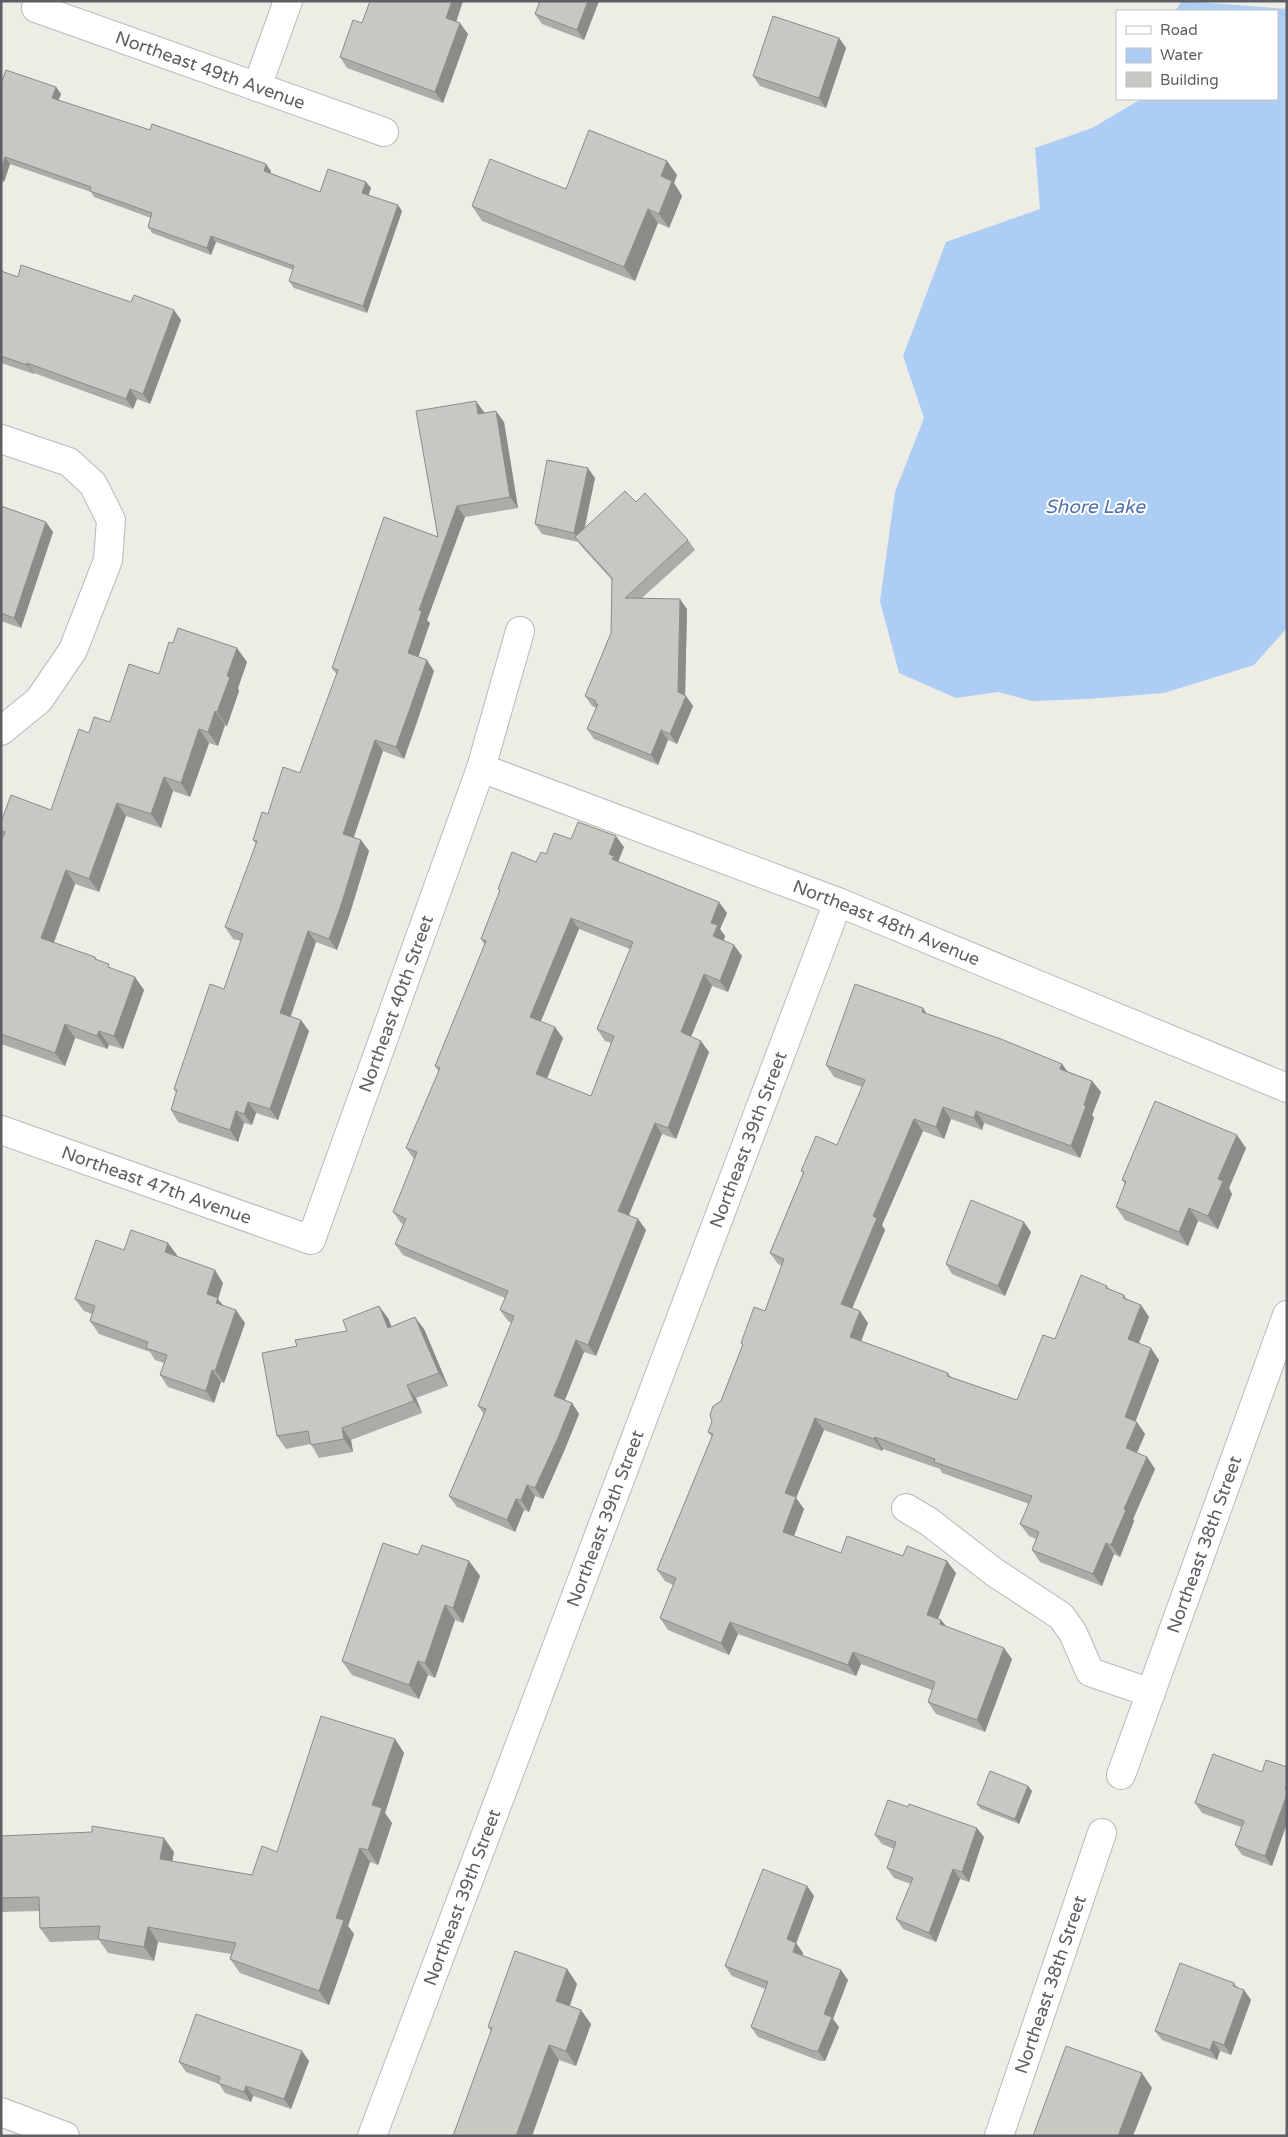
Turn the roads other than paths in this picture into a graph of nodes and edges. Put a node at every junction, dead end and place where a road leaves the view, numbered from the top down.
1 (288, 1) edge
2 (36, 8) dead end
3 (258, 87) junction
4 (384, 132) dead end
5 (1, 439) edge
6 (520, 631) dead end
7 (1, 730) edge
8 (481, 768) junction
9 (838, 902) junction
10 (1287, 1088) edge
11 (1, 1130) edge
12 (311, 1240) joint
13 (1284, 1331) edge
14 (906, 1508) dead end
15 (1151, 1693) junction
16 (1121, 1775) dead end
17 (1102, 1833) dead end
18 (1, 2112) edge
19 (65, 2136) edge
20 (372, 2136) edge
21 (999, 2136) edge

1 - 3 street
2 - 3 street, Northeast 49th Avenue
3 - 4 street, Northeast 49th Avenue
5 - 7 street
6 - 8 street, Northeast 40th Street
8 - 9 street, Northeast 48th Avenue
8 - 12 street, Northeast 40th Street
9 - 10 street, Northeast 48th Avenue
9 - 20 street, Northeast 39th Street
11 - 12 street, Northeast 47th Avenue
13 - 15 street, Northeast 38th Street
14 - 15 street
15 - 16 street, Northeast 38th Street
17 - 21 street, Northeast 38th Street
18 - 19 street

